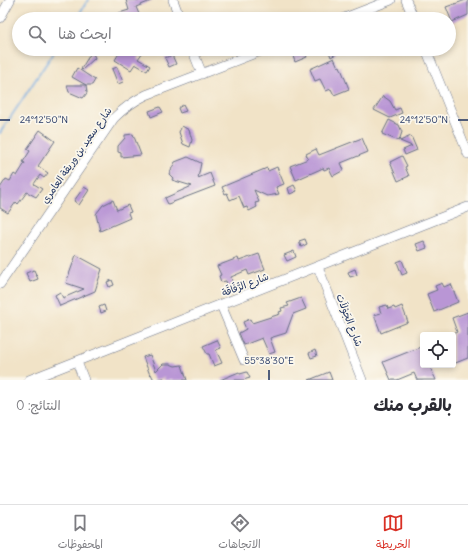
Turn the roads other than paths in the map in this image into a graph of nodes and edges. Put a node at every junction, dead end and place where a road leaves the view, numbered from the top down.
1 (10, 0) edge
2 (173, 0) edge
3 (391, 0) edge
4 (406, 0) edge
5 (177, 12) edge
6 (360, 12) edge
7 (411, 12) edge
8 (0, 18) edge
9 (195, 56) edge
10 (248, 56) edge
11 (429, 56) edge
12 (202, 74) junction
13 (468, 154) edge
14 (468, 207) edge
15 (318, 267) junction
16 (0, 284) edge
17 (221, 305) junction
18 (244, 360) dead end
19 (76, 362) junction
20 (29, 380) edge
21 (84, 380) edge
22 (362, 380) edge

1 - 8 street
2 - 5 street
3 - 6 street
4 - 7 street
9 - 12 street
10 - 12 street, شارع سعيد بن وريقة العامري
11 - 13 street
12 - 16 street, شارع سعيد بن وريقة العامري
14 - 15 street, شارع الرُّفَاقَة
15 - 17 street, شارع الرُّفَاقَة
15 - 22 street, شارع الجَوْلاَت
17 - 18 street
17 - 19 street, شارع الرُّفَاقَة
19 - 20 street, شارع الرُّفَاقَة
19 - 21 street

